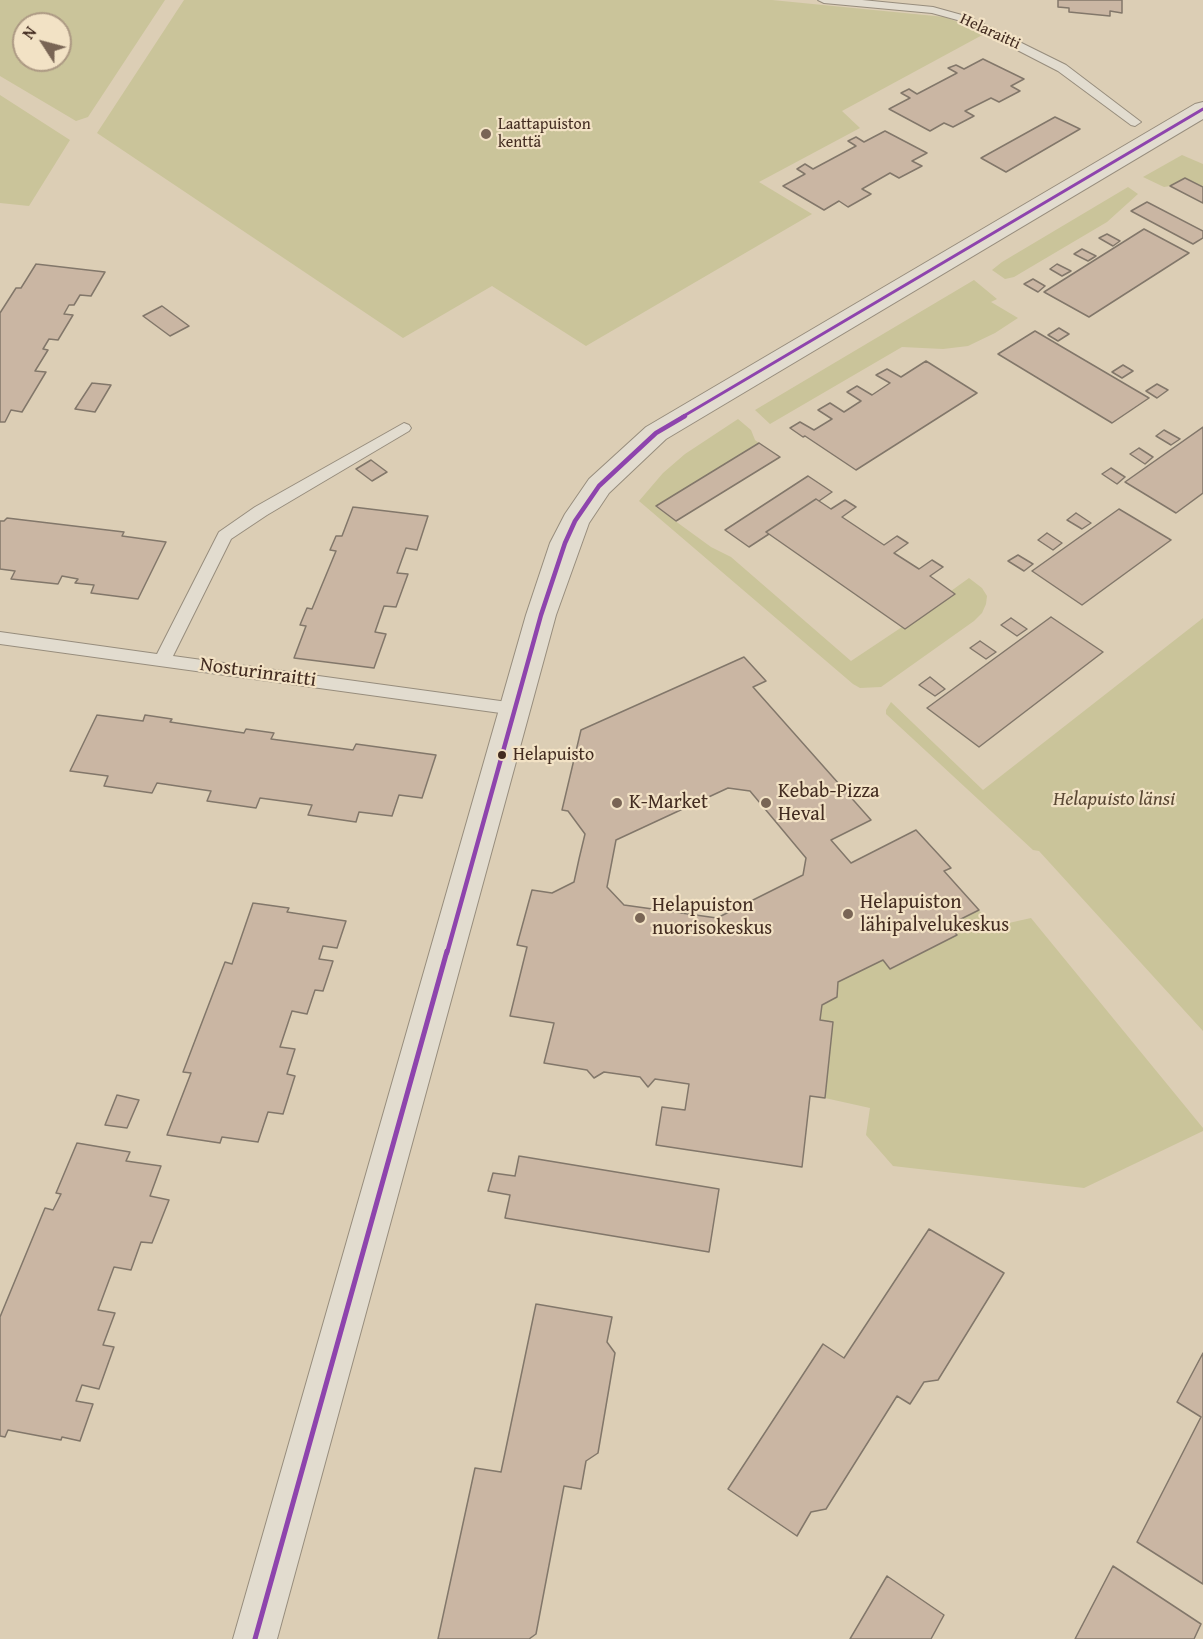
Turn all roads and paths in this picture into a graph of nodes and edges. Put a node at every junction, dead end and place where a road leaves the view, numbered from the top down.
1 (824, 0) edge
2 (1203, 108) edge
3 (1135, 122) dead end
4 (404, 428) dead end
5 (0, 638) edge
6 (162, 661) junction
7 (515, 709) junction
8 (255, 1639) edge

1 - 3 lane, Helaraitti
2 - 7 street
4 - 6 lane
5 - 6 lane, Nosturinraitti
6 - 7 lane, Nosturinraitti
7 - 8 street

